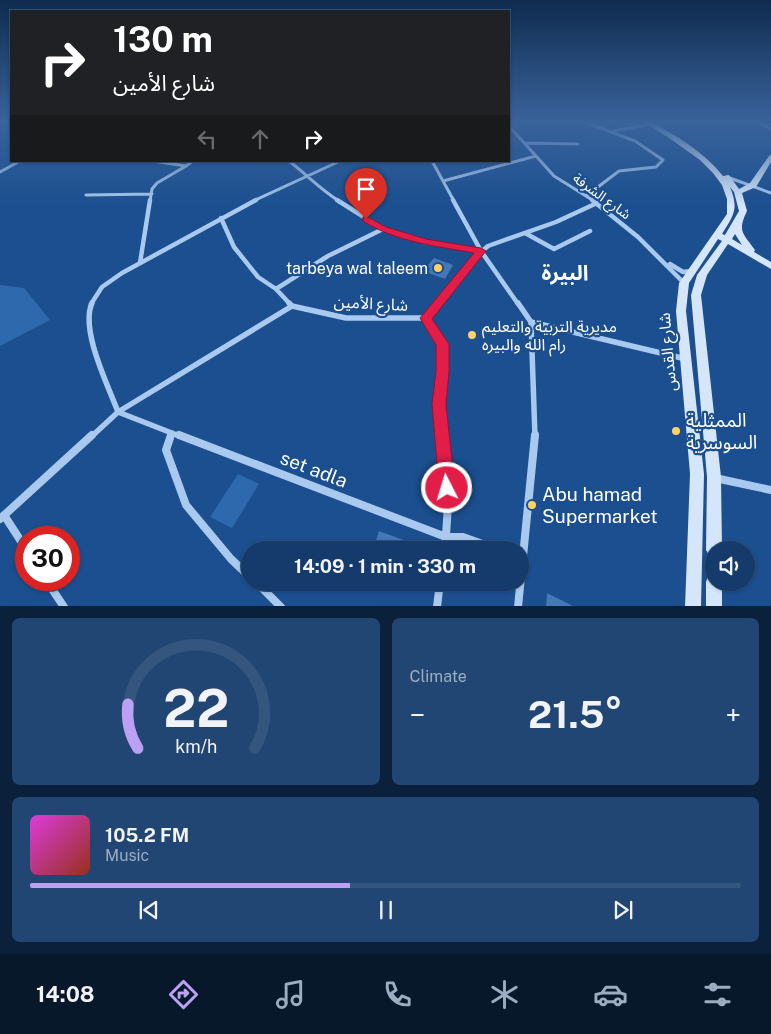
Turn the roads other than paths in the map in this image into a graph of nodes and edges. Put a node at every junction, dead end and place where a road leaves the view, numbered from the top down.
1 (530, 149) edge
2 (650, 149) edge
3 (691, 149) edge
4 (696, 149) edge
5 (536, 156) junction
6 (771, 157) edge
7 (18, 162) edge
8 (160, 162) edge
9 (192, 162) edge
10 (290, 162) edge
11 (338, 162) edge
12 (433, 162) edge
13 (186, 166) junction
14 (0, 172) edge
15 (308, 174) junction
16 (726, 177) junction
17 (443, 181) junction
18 (753, 185) junction
19 (738, 192) junction
20 (771, 193) edge
21 (152, 194) junction
22 (86, 195) dead end
23 (586, 196) junction
24 (597, 203) junction
25 (221, 218) junction
26 (737, 223) junction
27 (383, 229) junction
28 (590, 231) dead end
29 (525, 233) junction
30 (721, 237) junction
31 (719, 249) junction
32 (481, 251) junction
33 (749, 251) junction
34 (659, 256) junction
35 (771, 262) edge
36 (140, 263) junction
37 (771, 266) edge
38 (691, 271) junction
39 (684, 283) junction
40 (276, 289) junction
41 (292, 306) junction
42 (426, 318) junction
43 (531, 322) junction
44 (686, 359) junction
45 (118, 412) junction
46 (172, 433) junction
47 (697, 474) junction
48 (714, 478) junction
49 (771, 490) edge
50 (2, 517) edge
51 (15, 534) edge
52 (446, 537) junction
53 (446, 541) edge
54 (474, 541) edge
55 (523, 541) edge
56 (714, 541) edge
57 (241, 568) edge
58 (54, 591) edge
59 (265, 591) edge
60 (439, 591) edge
61 (519, 591) edge
62 (714, 591) edge
63 (64, 606) edge
64 (281, 606) edge
65 (437, 606) edge
66 (518, 606) edge
67 (693, 606) edge
68 (714, 606) edge

1 - 5 street, شارع الشرفة
2 - 23 street
3 - 30 main road, شارع القدس
4 - 16 main road
5 - 17 street
5 - 23 street, شارع الشرفة
6 - 18 main road
7 - 14 street
8 - 13 street
9 - 13 street
10 - 15 street
11 - 15 street
12 - 17 street
13 - 21 street
15 - 25 street
15 - 27 street
16 - 18 street
16 - 19 main road
17 - 32 street
18 - 19 main road
18 - 20 street
19 - 26 main road, شارع القدس
21 - 22 street
21 - 36 street
23 - 24 street, شارع الشرفة
24 - 29 street
24 - 34 street, شارع الشرفة
25 - 36 street
25 - 40 street
26 - 30 main road, شارع القدس
26 - 33 main road
27 - 32 street
27 - 40 street
28 - 29 street
29 - 32 street
30 - 31 main road, شارع القدس
30 - 33 main road
30 - 38 main road, شارع القدس
31 - 33 main road
31 - 48 main road, شارع القدس
32 - 42 street, شارع الأمين
32 - 43 street
33 - 35 main road
33 - 37 main road
34 - 38 street
34 - 39 street, شارع الشرفة
36 - 45 street
38 - 39 main road, شارع القدس
39 - 44 main road, شارع القدس
40 - 41 street
41 - 42 street, شارع الأمين
41 - 45 street
42 - 52 street
43 - 44 street
43 - 55 street
44 - 47 main road, شارع القدس
45 - 46 street, set adla
45 - 50 street
46 - 52 street, set adla
46 - 57 street
47 - 48 main road
47 - 67 main road, شارع القدس
48 - 49 street
48 - 56 main road, شارع القدس
50 - 51 street
52 - 53 street
52 - 54 street, set adla
58 - 63 street
59 - 64 street
60 - 65 street
61 - 66 street
62 - 68 main road

